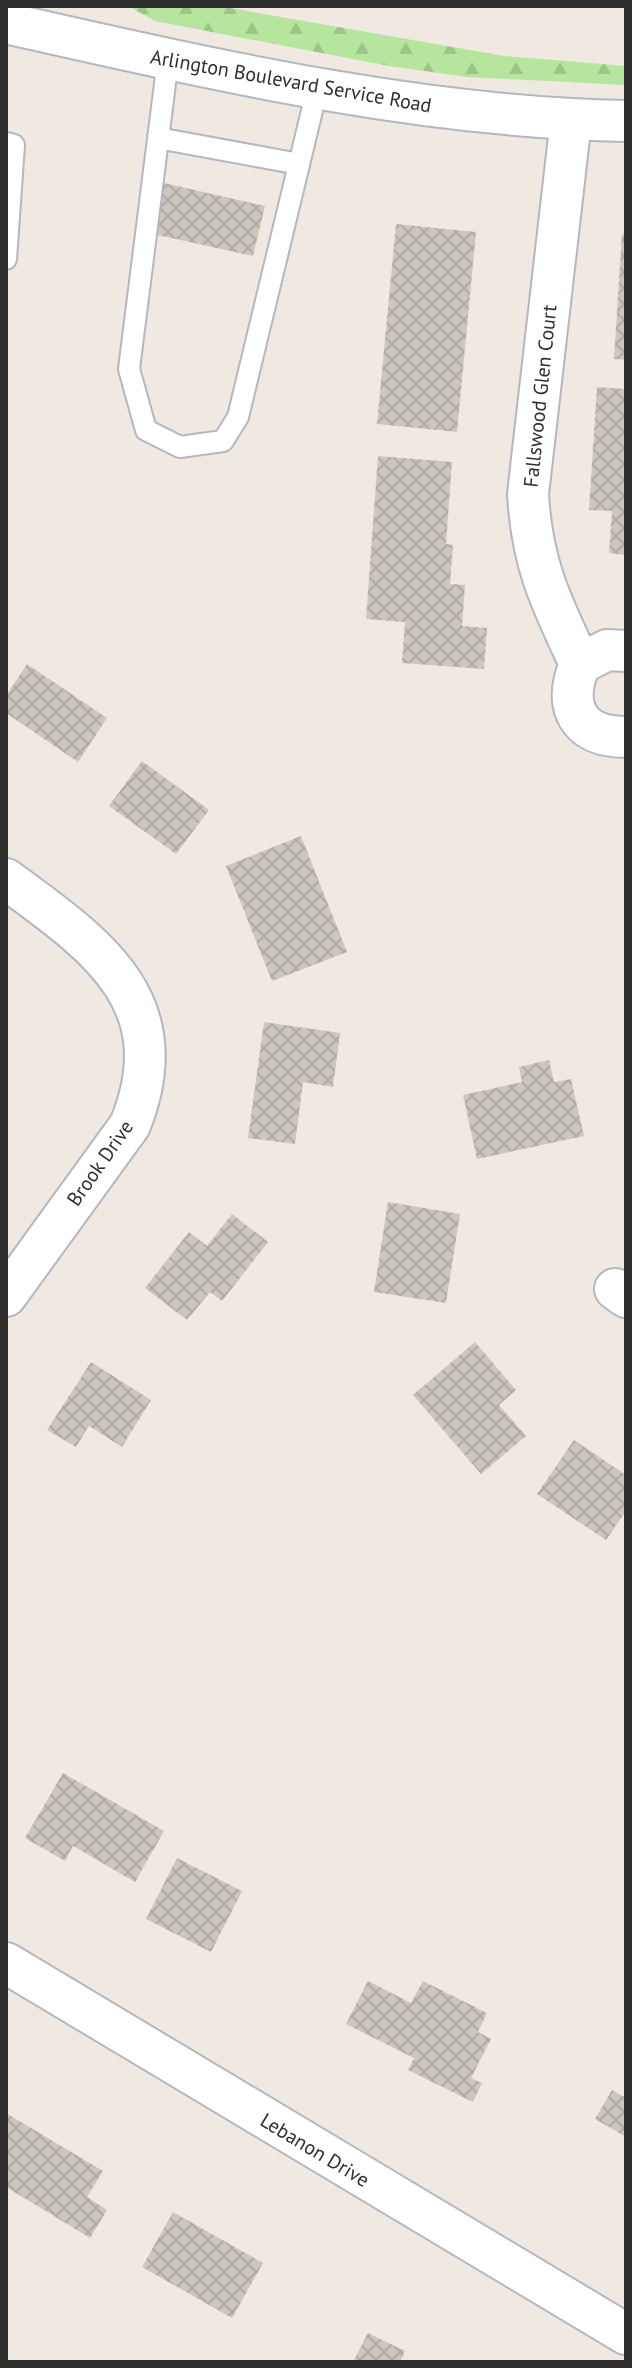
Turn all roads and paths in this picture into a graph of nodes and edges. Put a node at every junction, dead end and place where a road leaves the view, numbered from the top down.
1 (6, 23) edge
2 (168, 60) junction
3 (317, 90) junction
4 (571, 120) junction
5 (626, 121) edge
6 (158, 138) junction
7 (6, 143) edge
8 (299, 164) junction
9 (6, 259) edge
10 (626, 651) edge
11 (580, 664) junction
12 (626, 737) edge
13 (6, 879) edge
14 (6, 1296) edge
15 (6, 1963) edge
16 (626, 2334) edge

1 - 2 street, Arlington Boulevard Service Road
2 - 3 street, Arlington Boulevard Service Road
2 - 6 lane
3 - 4 street, Arlington Boulevard Service Road
3 - 8 lane
4 - 5 street, Arlington Boulevard Service Road
4 - 11 street, Fallswood Glen Court
6 - 8 lane
6 - 8 lane
7 - 9 lane
10 - 11 street
11 - 12 street
13 - 14 street, Brook Drive
15 - 16 street, Lebanon Drive

